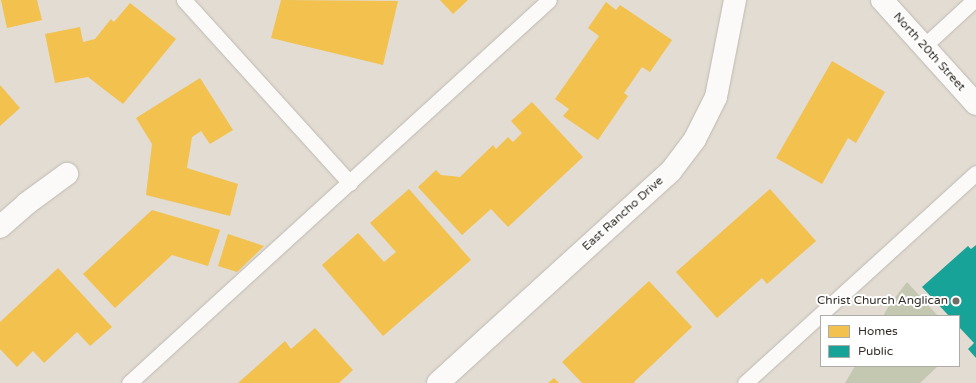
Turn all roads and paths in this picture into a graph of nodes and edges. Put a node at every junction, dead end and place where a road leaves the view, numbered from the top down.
1 (184, 0) edge
2 (549, 0) edge
3 (735, 0) edge
4 (882, 0) edge
5 (974, 0) edge
6 (924, 46) junction
7 (976, 104) edge
8 (976, 173) edge
9 (67, 174) dead end
10 (350, 183) junction
11 (0, 227) edge
12 (129, 383) edge
13 (438, 383) edge
14 (745, 383) edge

1 - 10 lane
2 - 10 lane
3 - 13 street, East Rancho Drive
4 - 6 street, North 20th Street
5 - 6 lane
6 - 7 street, North 20th Street
8 - 14 lane
9 - 11 street
10 - 12 lane

